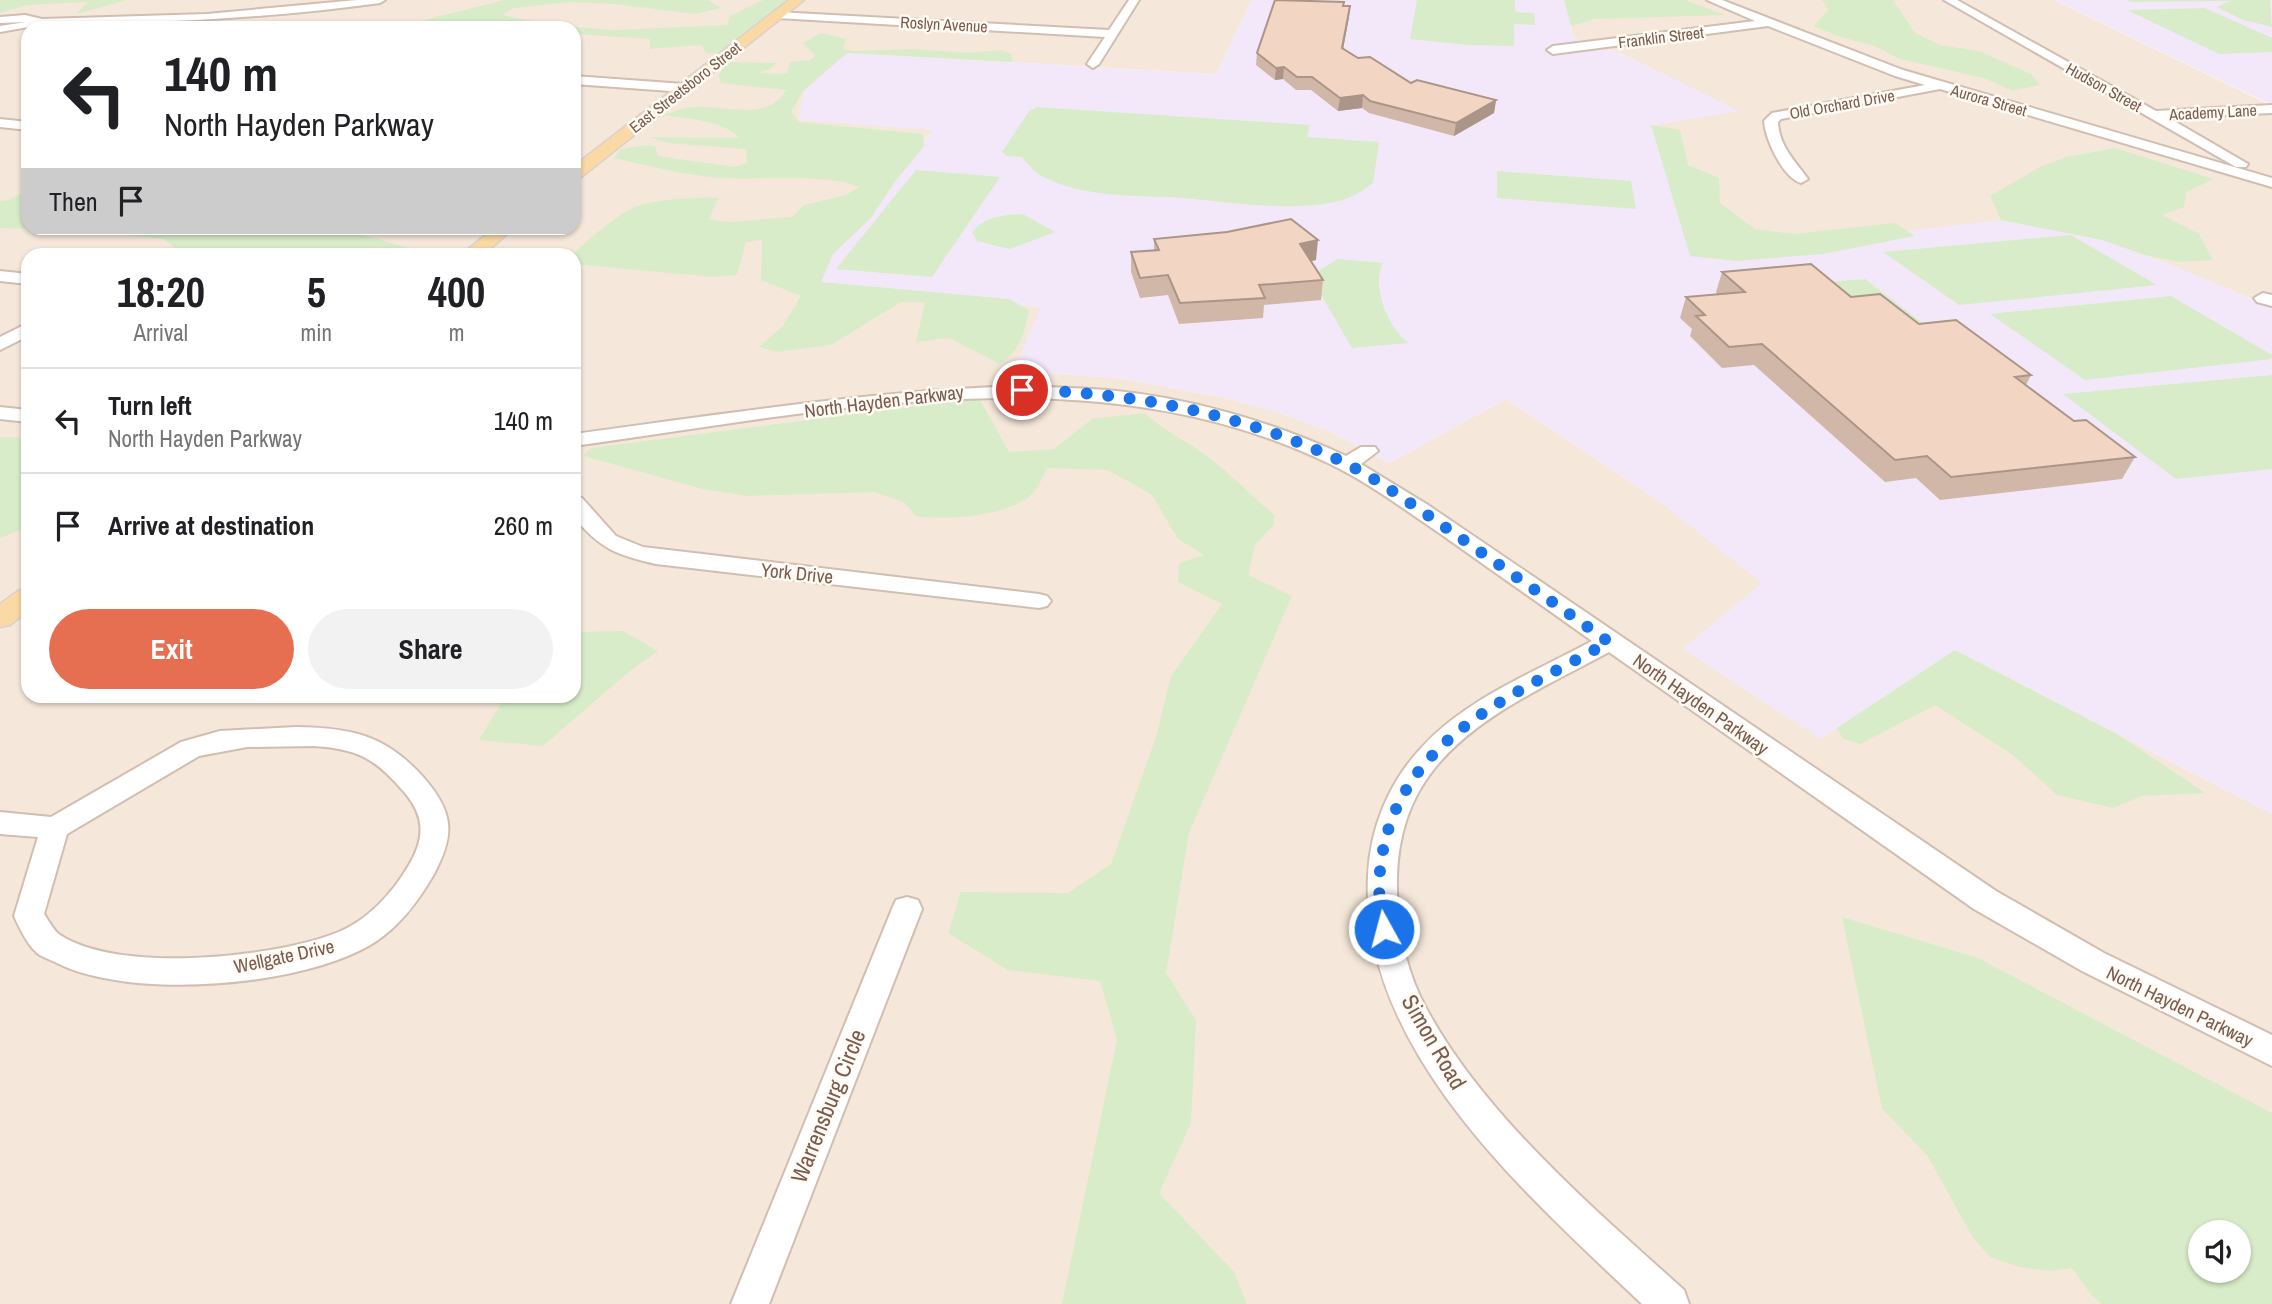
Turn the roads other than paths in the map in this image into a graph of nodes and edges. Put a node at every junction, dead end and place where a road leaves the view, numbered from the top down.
1 (380, 0) edge
2 (797, 0) edge
3 (1134, 0) edge
4 (1712, 0) edge
5 (1949, 0) edge
6 (298, 11) junction
7 (777, 15) junction
8 (0, 20) edge
9 (37, 21) edge
10 (112, 21) edge
11 (297, 21) edge
12 (1769, 23) junction
13 (21, 25) edge
14 (0, 29) edge
15 (1111, 34) junction
16 (1553, 50) dead end
17 (1093, 64) dead end
18 (581, 81) edge
19 (1938, 85) junction
20 (684, 88) junction
21 (2272, 109) edge
22 (2155, 115) junction
23 (0, 123) edge
24 (21, 125) edge
25 (581, 169) edge
26 (2254, 178) junction
27 (1801, 179) dead end
28 (2272, 183) edge
29 (496, 235) edge
30 (479, 248) edge
31 (0, 276) edge
32 (21, 278) edge
33 (21, 332) edge
34 (0, 345) edge
35 (0, 414) edge
36 (21, 416) edge
37 (581, 439) edge
38 (1368, 451) dead end
39 (1347, 464) junction
40 (581, 512) edge
41 (1039, 601) dead end
42 (21, 602) edge
43 (0, 618) edge
44 (1609, 642) junction
45 (0, 823) edge
46 (55, 828) junction
47 (907, 909) dead end
48 (2272, 1051) edge
49 (750, 1304) edge
50 (1670, 1304) edge

1 - 6 street
2 - 7 main road, East Streetsboro Street
3 - 15 street
4 - 12 street, Aurora Street
5 - 22 street, Hudson Street
6 - 10 street
6 - 11 street
7 - 15 street, Roslyn Avenue
7 - 20 main road, East Streetsboro Street
8 - 9 street
12 - 16 street, Franklin Street
12 - 19 street, Aurora Street
13 - 14 street
15 - 17 street
18 - 20 street
19 - 26 street, Aurora Street
19 - 27 street, Old Orchard Drive
20 - 25 main road, East Streetsboro Street
21 - 22 street, Academy Lane
22 - 26 street, Hudson Street
23 - 24 street
26 - 28 street, Aurora Street
29 - 30 main road
31 - 32 street
33 - 34 street
35 - 36 street
37 - 39 street, North Hayden Parkway
38 - 39 street
39 - 44 street, North Hayden Parkway
40 - 41 street, York Drive
42 - 43 main road
44 - 48 street, North Hayden Parkway
44 - 50 street, Simon Road
45 - 46 street
46 - 46 street, Wellgate Drive
47 - 49 street, Warrensburg Circle

